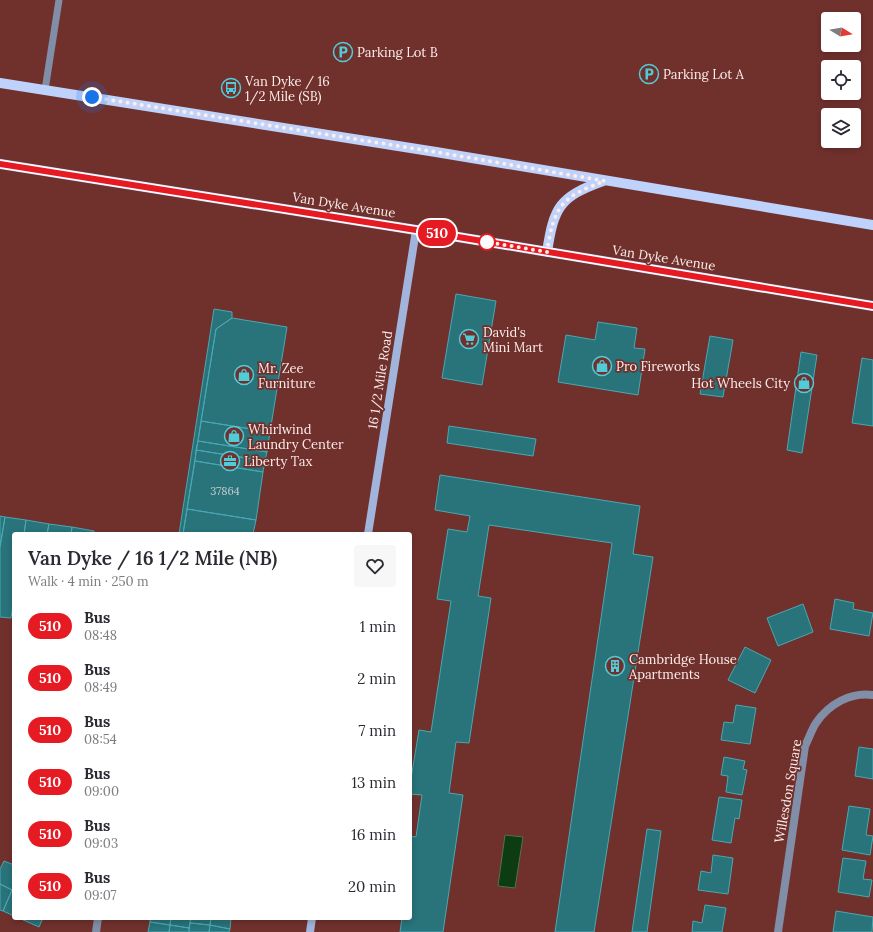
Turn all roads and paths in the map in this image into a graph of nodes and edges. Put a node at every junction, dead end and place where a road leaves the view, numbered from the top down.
1 (59, 0) edge
2 (0, 83) edge
3 (45, 90) junction
4 (0, 164) edge
5 (605, 181) junction
6 (873, 225) edge
7 (416, 230) junction
8 (547, 252) junction
9 (873, 306) edge
10 (368, 532) edge
11 (873, 695) edge
12 (98, 920) edge
13 (312, 920) edge
14 (96, 932) edge
15 (310, 932) edge
16 (778, 932) edge

1 - 3 lane
2 - 3 main road
3 - 5 main road
4 - 7 main road, Van Dyke Avenue
5 - 6 main road
5 - 8 main road
7 - 8 main road, Van Dyke Avenue
7 - 10 street, 16 1/2 Mile Road
8 - 9 main road, Van Dyke Avenue
11 - 16 street, Willesdon Square
12 - 14 street
13 - 15 street

